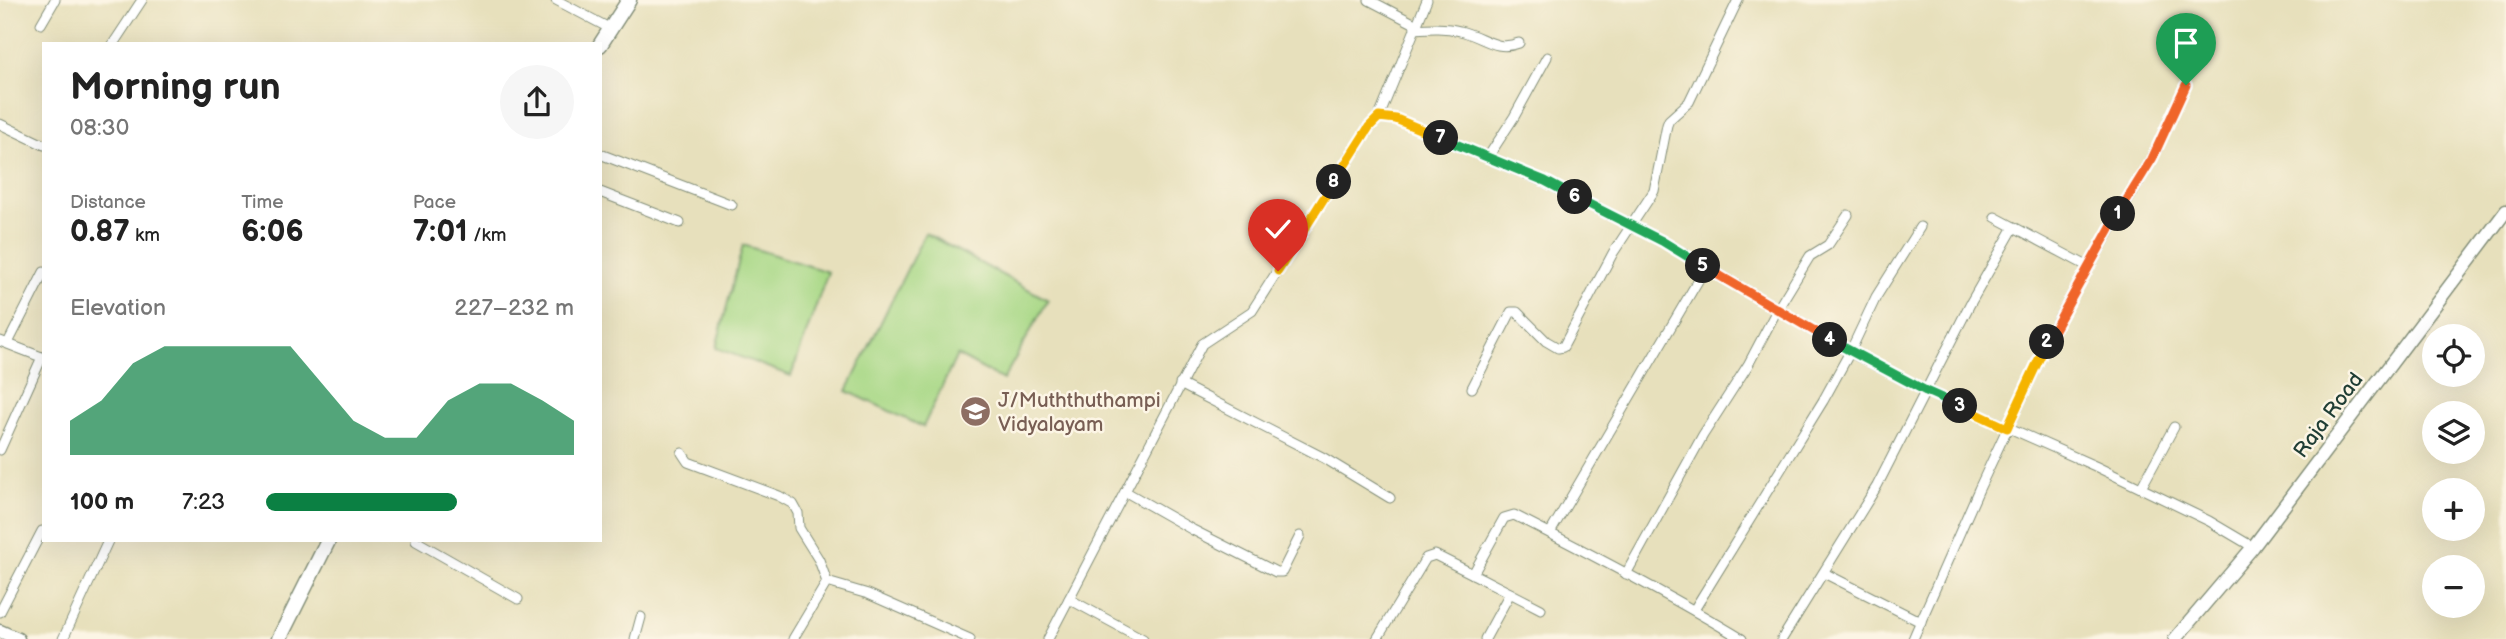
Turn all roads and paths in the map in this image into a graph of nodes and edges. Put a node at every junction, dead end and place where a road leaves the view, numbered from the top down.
1 (55, 0) edge
2 (142, 0) edge
3 (556, 0) edge
4 (629, 0) edge
5 (1369, 0) edge
6 (1427, 0) edge
7 (1738, 0) edge
8 (41, 24) dead end
9 (1416, 27) junction
10 (611, 30) junction
11 (114, 42) edge
12 (602, 42) edge
13 (1519, 43) dead end
14 (1547, 57) dead end
15 (2186, 85) dead end
16 (1379, 117) junction
17 (0, 124) edge
18 (42, 144) edge
19 (602, 155) edge
20 (1488, 158) junction
21 (602, 193) edge
22 (732, 205) dead end
23 (2506, 211) edge
24 (1848, 215) dead end
25 (1995, 217) dead end
26 (680, 223) dead end
27 (1631, 226) junction
28 (1920, 227) dead end
29 (2014, 227) junction
30 (1706, 267) junction
31 (2089, 267) junction
32 (42, 276) edge
33 (1777, 310) junction
34 (4, 342) edge
35 (1850, 352) junction
36 (42, 357) edge
37 (42, 359) edge
38 (1180, 384) junction
39 (1472, 388) dead end
40 (1926, 391) junction
41 (2174, 427) dead end
42 (2007, 428) junction
43 (0, 450) edge
44 (682, 453) dead end
45 (2141, 488) junction
46 (1126, 492) junction
47 (1390, 498) dead end
48 (42, 531) edge
49 (1550, 533) junction
50 (1300, 536) dead end
51 (108, 542) edge
52 (328, 542) edge
53 (418, 542) edge
54 (2253, 547) junction
55 (1824, 573) junction
56 (1473, 574) junction
57 (1626, 574) junction
58 (827, 582) junction
59 (1510, 593) junction
60 (518, 599) dead end
61 (1069, 599) junction
62 (1541, 609) dead end
63 (1694, 610) junction
64 (0, 612) edge
65 (641, 617) dead end
66 (1921, 622) junction
67 (0, 631) edge
68 (18, 639) edge
69 (63, 639) edge
70 (279, 639) edge
71 (635, 639) edge
72 (793, 639) edge
73 (970, 639) edge
74 (1048, 639) edge
75 (1143, 639) edge
76 (1377, 639) edge
77 (1485, 639) edge
78 (1742, 639) edge
79 (1782, 639) edge
80 (1913, 639) edge
81 (2175, 639) edge

1 - 8 street
2 - 11 street
3 - 10 street
4 - 10 main road
5 - 9 street
6 - 9 street
7 - 27 street
9 - 13 street
9 - 16 street
10 - 12 main road
14 - 20 street
15 - 31 street
16 - 20 street
16 - 38 street
17 - 18 street
19 - 22 street
20 - 27 street
21 - 26 street
23 - 54 street, Raja Road
24 - 33 street
25 - 29 street
27 - 30 street
27 - 39 street
28 - 35 street
29 - 31 street
29 - 40 street
30 - 33 street
30 - 49 street
31 - 42 street
32 - 34 street
33 - 35 street
33 - 57 street
34 - 36 street
35 - 40 street
35 - 63 street
37 - 43 street
38 - 46 street
38 - 47 street
40 - 42 street
40 - 55 street
41 - 45 street
42 - 45 street
42 - 66 street
44 - 58 street
45 - 54 street
46 - 50 street
46 - 61 street
48 - 64 street
49 - 56 street
49 - 57 street
51 - 69 street
52 - 70 main road
53 - 60 street
54 - 81 street, Raja Road
55 - 66 street
55 - 79 street
56 - 59 street
56 - 76 street
57 - 63 street
58 - 72 street
58 - 73 street
59 - 62 street
59 - 77 street
61 - 74 street
61 - 75 street
63 - 78 street
65 - 71 street
66 - 80 street
67 - 68 street

